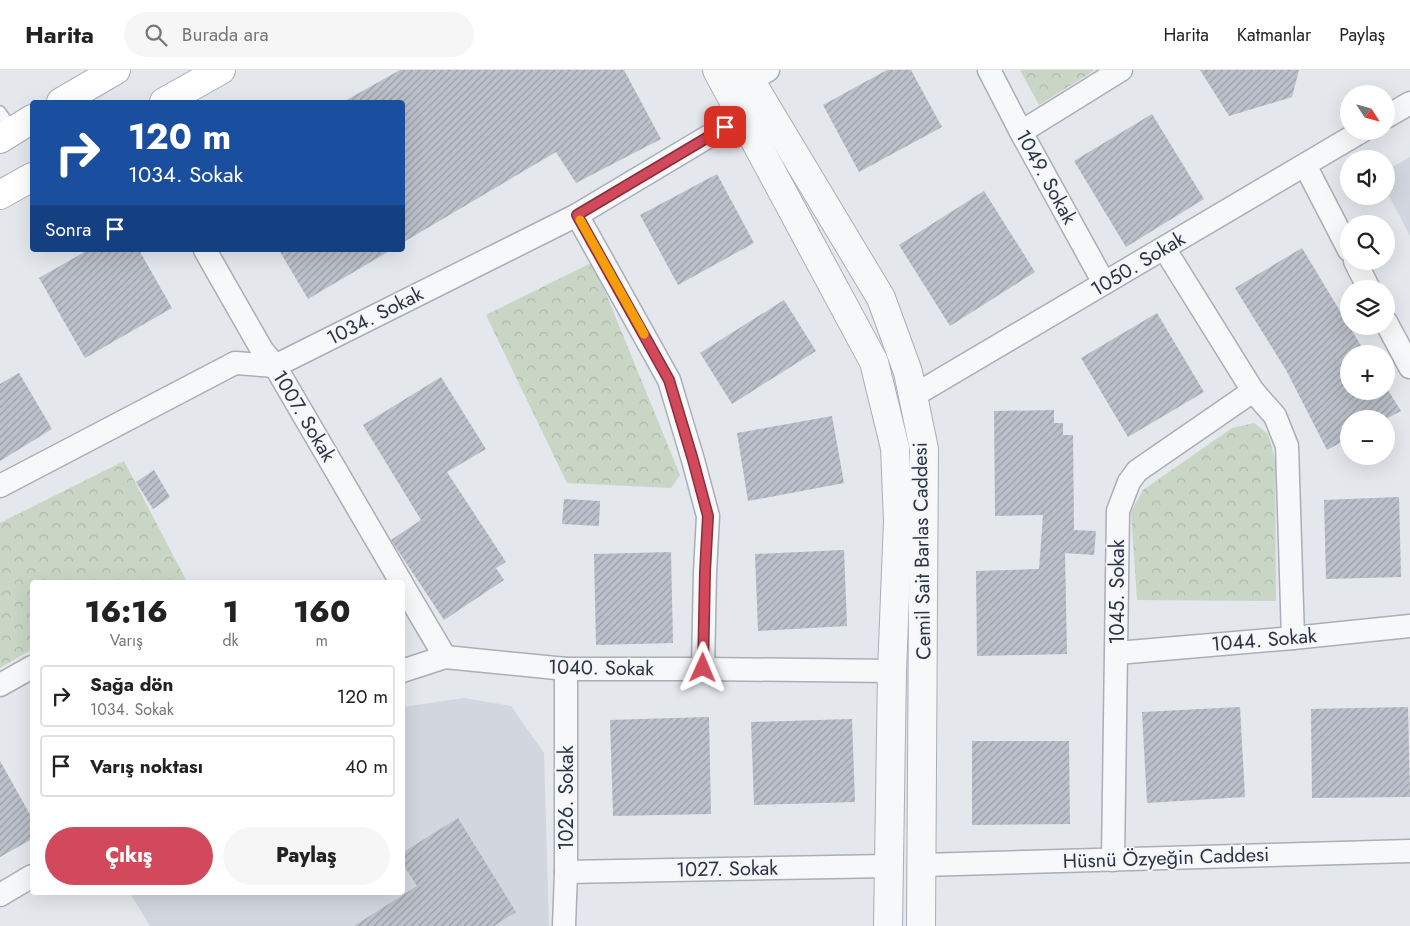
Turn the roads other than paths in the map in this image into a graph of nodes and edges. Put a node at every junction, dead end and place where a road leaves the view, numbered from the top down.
1 (116, 70) edge
2 (221, 70) edge
3 (717, 70) edge
4 (989, 70) edge
5 (1121, 70) edge
6 (754, 74) edge
7 (64, 100) edge
8 (168, 100) edge
9 (1410, 103) edge
10 (1395, 112) edge
11 (741, 117) junction
12 (1020, 132) junction
13 (1347, 140) edge
14 (1305, 165) junction
15 (30, 178) edge
16 (0, 195) edge
17 (577, 215) junction
18 (1340, 233) edge
19 (1164, 248) junction
20 (206, 252) edge
21 (1104, 283) junction
22 (1393, 335) edge
23 (275, 366) junction
24 (1410, 367) edge
25 (1253, 390) junction
26 (913, 396) junction
27 (0, 486) edge
28 (400, 580) edge
29 (405, 588) edge
30 (1410, 626) edge
31 (1293, 638) junction
32 (1117, 653) junction
33 (445, 657) junction
34 (30, 668) edge
35 (703, 668) junction
36 (566, 669) junction
37 (405, 670) edge
38 (892, 671) junction
39 (0, 685) edge
40 (1410, 851) edge
41 (1113, 860) junction
42 (922, 865) junction
43 (888, 866) junction
44 (566, 872) junction
45 (30, 877) edge
46 (0, 895) edge
47 (564, 926) edge
48 (888, 926) edge
49 (921, 926) edge

1 - 7 main road
2 - 8 main road
3 - 11 street, Cemil Sait Barlas Caddesi
4 - 12 street, 1049. Sokak
5 - 12 street
6 - 26 street, Cemil Sait Barlas Caddesi
9 - 10 street
11 - 17 street, 1034. Sokak
11 - 38 street, Cemil Sait Barlas Caddesi
12 - 21 street, 1049. Sokak
13 - 14 street, 1050. Sokak
14 - 18 street
14 - 19 street, 1050. Sokak
15 - 16 main road
17 - 23 street, 1034. Sokak
17 - 35 street
19 - 21 street, 1050. Sokak
19 - 25 street
20 - 23 street, 1007. Sokak
21 - 26 street, 1050. Sokak
22 - 24 street
23 - 27 street, 1034. Sokak
23 - 28 street, 1007. Sokak
25 - 31 street
25 - 32 street, 1045. Sokak
26 - 42 street, Cemil Sait Barlas Caddesi
29 - 33 street, 1007. Sokak
30 - 31 street, 1044. Sokak
31 - 32 street, 1044. Sokak
32 - 41 street, 1045. Sokak
33 - 36 street, 1040. Sokak
33 - 37 street, 1040. Sokak
34 - 39 street
35 - 36 street, 1040. Sokak
35 - 38 street, 1040. Sokak
36 - 44 street, 1026. Sokak
38 - 43 street, Cemil Sait Barlas Caddesi
40 - 41 street, Hüsnü Özyeğin Caddesi
41 - 42 street, Hüsnü Özyeğin Caddesi
42 - 49 street, Cemil Sait Barlas Caddesi
43 - 44 street, 1027. Sokak
43 - 48 street, Cemil Sait Barlas Caddesi
44 - 47 street, 1026. Sokak
45 - 46 street

